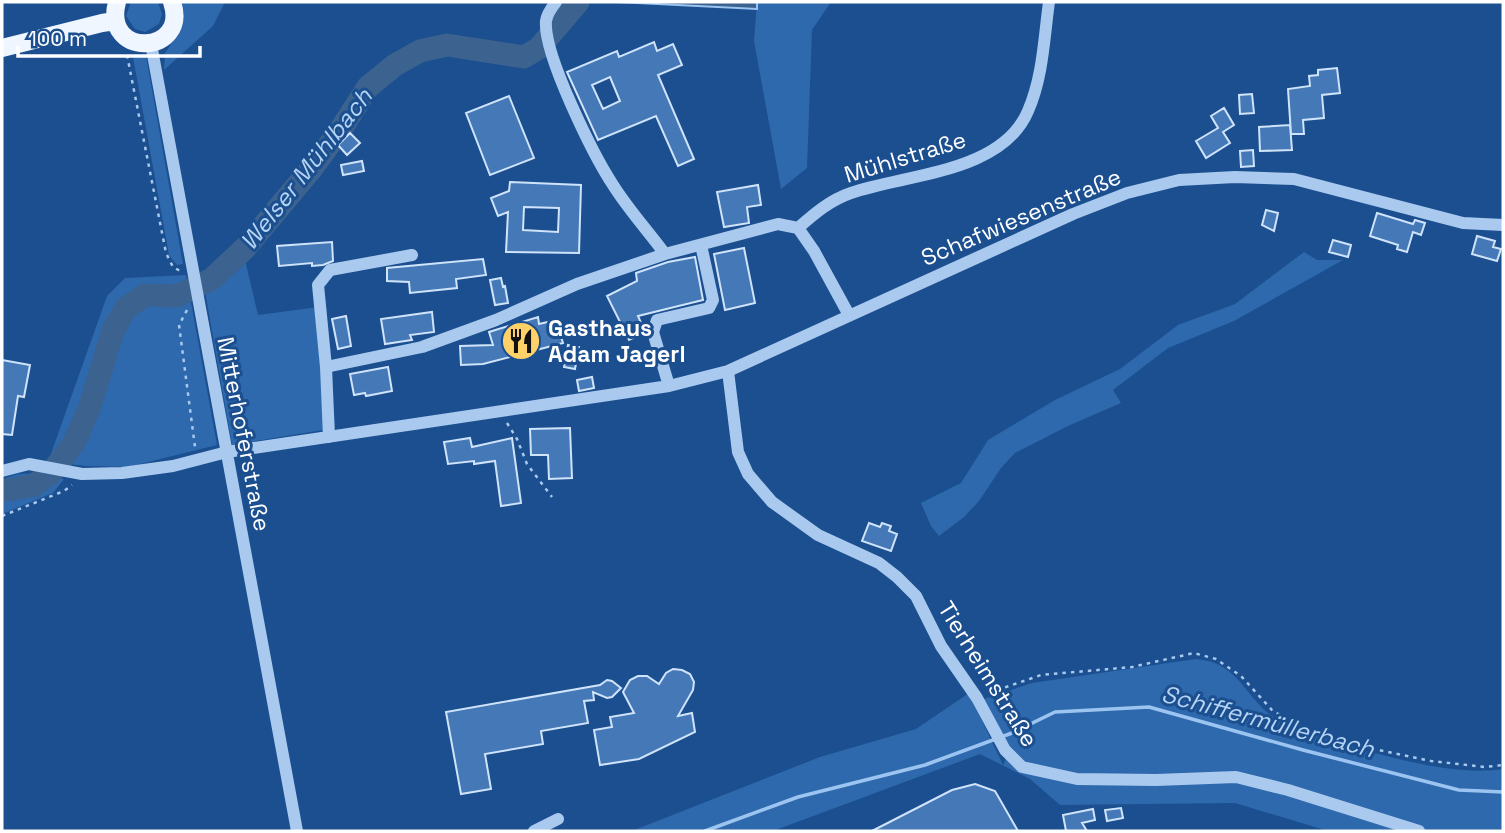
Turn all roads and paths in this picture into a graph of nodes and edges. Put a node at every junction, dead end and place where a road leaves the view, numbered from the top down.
1 (117, 2) edge
2 (172, 2) edge
3 (556, 2) edge
4 (1049, 2) edge
5 (115, 21) junction
6 (151, 44) junction
7 (2, 48) edge
8 (126, 52) dead end
9 (1503, 225) edge
10 (798, 228) junction
11 (701, 245) junction
12 (665, 254) junction
13 (412, 255) dead end
14 (188, 267) junction
15 (195, 304) junction
16 (849, 315) junction
17 (326, 367) junction
18 (728, 371) junction
19 (669, 386) junction
20 (500, 411) junction
21 (329, 437) junction
22 (227, 452) junction
23 (197, 459) junction
24 (2, 471) edge
25 (75, 472) junction
26 (552, 496) dead end
27 (2, 516) edge
28 (976, 698) junction
29 (1503, 765) edge
30 (558, 820) dead end
31 (297, 831) edge
32 (534, 831) edge
33 (1419, 831) edge

1 - 5 main road
2 - 6 main road
3 - 12 street
4 - 10 street, Mühlstraße
5 - 6 main road
5 - 7 main road
6 - 14 street, Mitterhoferstraße
8 - 14 path
9 - 16 street, Schafwiesenstraße
10 - 11 street
10 - 16 street
11 - 12 street
11 - 19 street
12 - 17 street
13 - 17 street
14 - 15 street, Mitterhoferstraße
15 - 22 street, Mitterhoferstraße
15 - 23 path
16 - 18 street, Schafwiesenstraße
17 - 21 street
18 - 19 street, Schafwiesenstraße
18 - 28 street, Tierheimstraße
19 - 20 street, Schafwiesenstraße
20 - 21 street, Schafwiesenstraße
20 - 26 path
21 - 22 street, Schafwiesenstraße
22 - 23 street, Schafwiesenstraße
22 - 31 street, Mitterhoferstraße
23 - 25 street, Schafwiesenstraße
24 - 25 street, Schafwiesenstraße
25 - 27 path
28 - 29 path
28 - 33 street, Tierheimstraße
30 - 32 street

